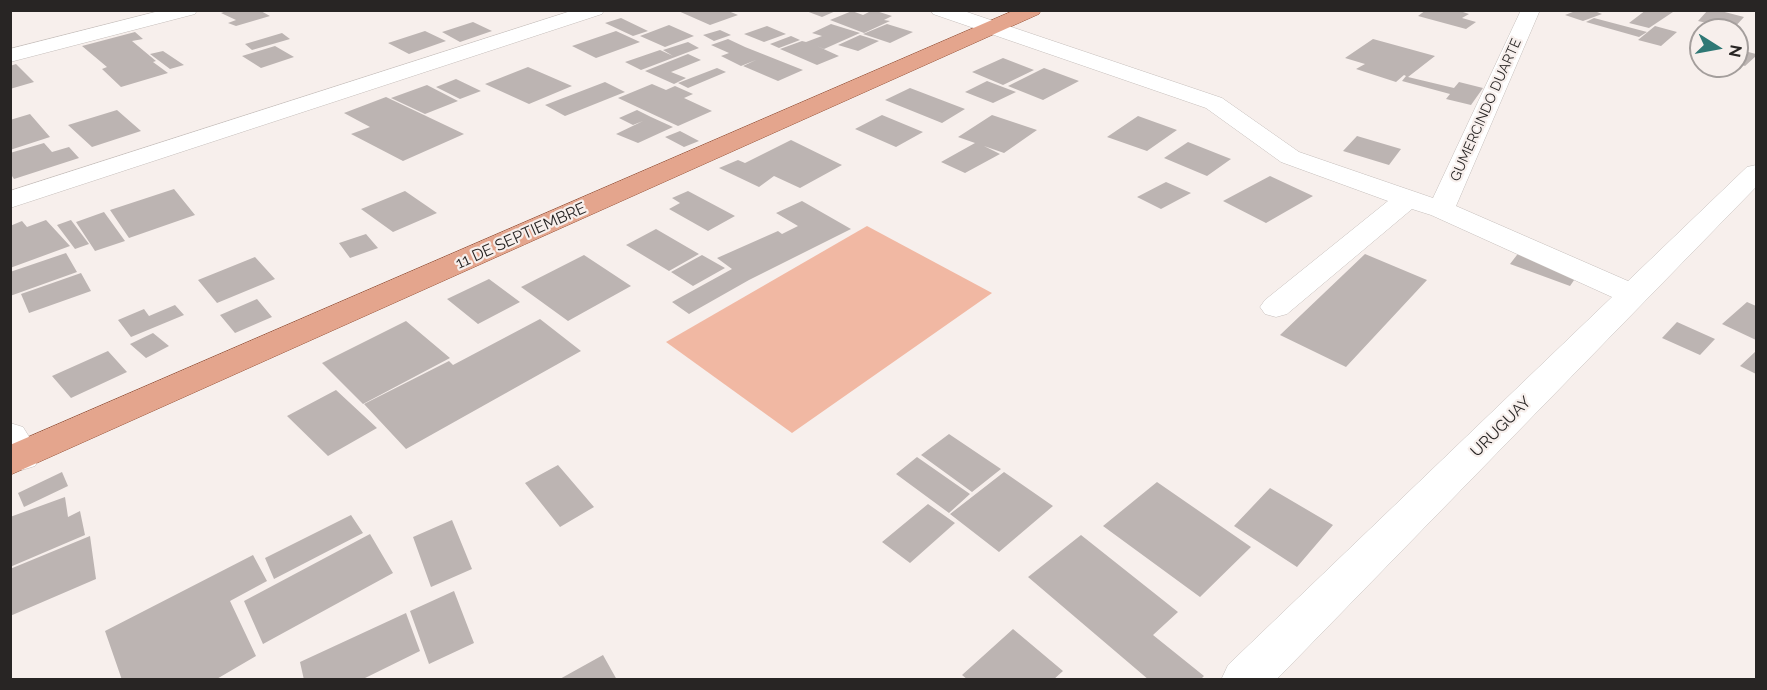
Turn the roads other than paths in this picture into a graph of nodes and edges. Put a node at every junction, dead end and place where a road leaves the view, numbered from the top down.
1 (188, 10) edge
2 (595, 10) edge
3 (940, 10) edge
4 (1032, 10) edge
5 (1531, 10) edge
6 (992, 28) junction
7 (10, 56) edge
8 (1756, 173) edge
9 (1407, 199) junction
10 (10, 200) edge
11 (1442, 209) junction
12 (1634, 295) junction
13 (1276, 308) dead end
14 (14, 451) edge
15 (1244, 680) edge

1 - 7 street
2 - 10 street
3 - 6 street
4 - 6 main road, 11 DE SEPTIEMBRE
5 - 11 street, GUMERCINDO DUARTE
6 - 9 street
6 - 14 main road, 11 DE SEPTIEMBRE
8 - 12 street, URUGUAY
9 - 11 street
9 - 13 street
11 - 12 street
12 - 15 street, URUGUAY

